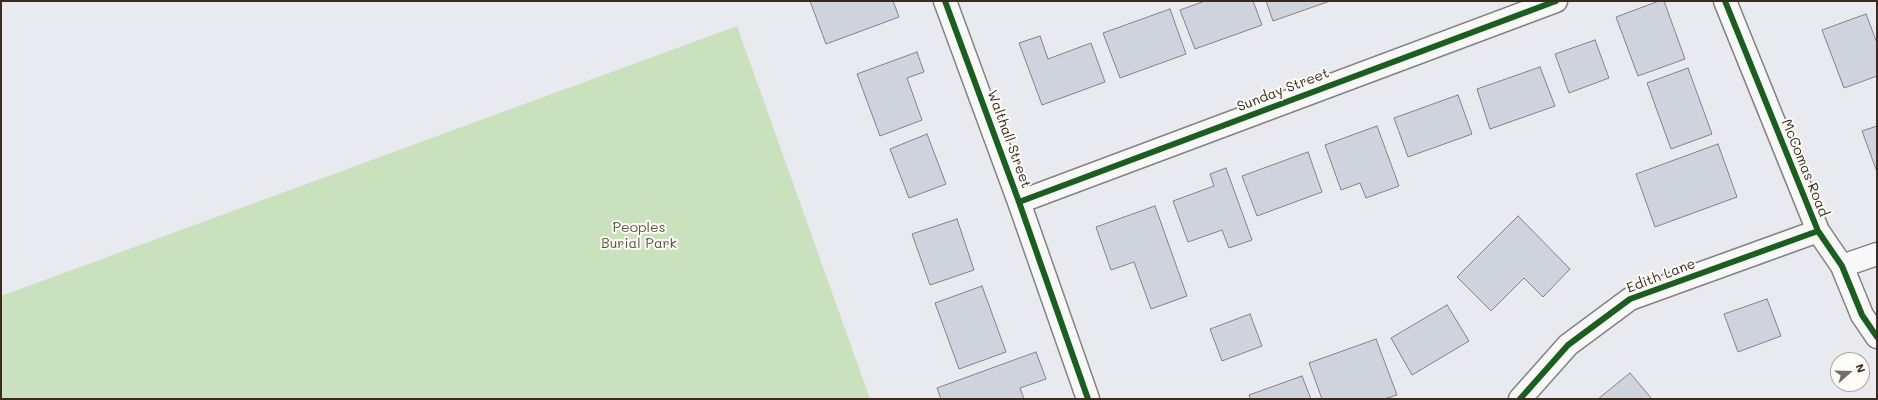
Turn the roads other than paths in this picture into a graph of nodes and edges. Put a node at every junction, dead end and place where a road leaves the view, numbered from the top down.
1 (944, 1) edge
2 (1556, 1) edge
3 (1725, 1) edge
4 (1019, 202) junction
5 (1818, 231) junction
6 (1877, 254) edge
7 (1842, 266) junction
8 (1877, 337) edge
9 (1088, 399) edge
10 (1520, 399) edge

1 - 4 street, Walthall Street
2 - 4 street, Sunday Street
3 - 5 street, McComas Road
4 - 9 street, Walthall Street
5 - 7 street, McComas Road
5 - 10 street, Edith Lane
6 - 7 street
7 - 8 street, McComas Road

